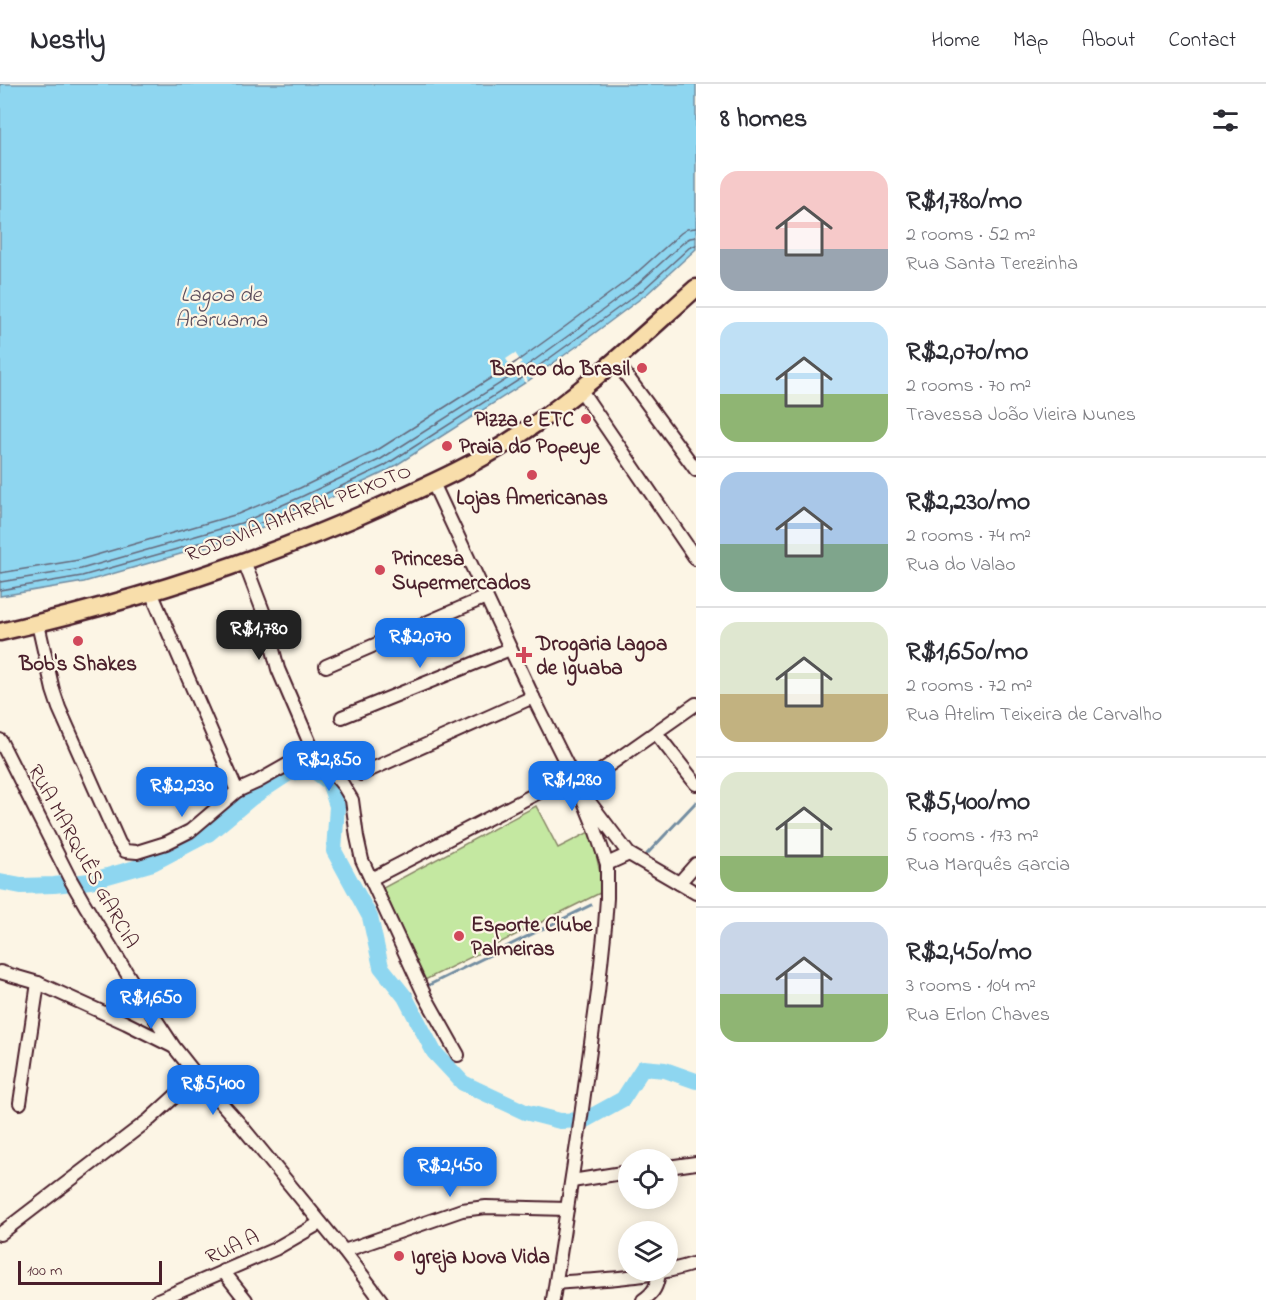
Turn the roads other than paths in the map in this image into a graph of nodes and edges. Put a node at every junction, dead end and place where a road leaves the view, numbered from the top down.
1 (696, 288) edge
2 (615, 360) junction
3 (580, 389) junction
4 (696, 470) edge
5 (433, 483) junction
6 (696, 559) edge
7 (244, 561) junction
8 (151, 592) junction
9 (486, 597) junction
10 (38, 624) junction
11 (0, 632) edge
12 (510, 649) junction
13 (326, 666) dead end
14 (532, 697) junction
15 (696, 704) edge
16 (342, 717) dead end
17 (656, 733) junction
18 (0, 740) edge
19 (311, 746) dead end
20 (361, 774) dead end
21 (575, 781) junction
22 (696, 784) edge
23 (237, 791) junction
24 (600, 824) junction
25 (629, 854) junction
26 (607, 864) junction
27 (696, 864) edge
28 (371, 879) junction
29 (679, 883) junction
30 (696, 893) edge
31 (0, 972) edge
32 (38, 983) junction
33 (147, 1006) junction
34 (126, 1023) junction
35 (174, 1047) junction
36 (458, 1055) dead end
37 (198, 1076) junction
38 (219, 1076) dead end
39 (207, 1087) junction
40 (20, 1103) dead end
41 (696, 1162) edge
42 (678, 1165) edge
43 (618, 1174) edge
44 (572, 1181) junction
45 (567, 1209) junction
46 (320, 1223) junction
47 (0, 1234) edge
48 (344, 1251) junction
49 (696, 1263) edge
50 (678, 1270) edge
51 (223, 1271) junction
52 (618, 1277) edge
53 (658, 1281) edge
54 (556, 1283) junction
55 (158, 1300) edge
56 (246, 1300) edge
57 (381, 1300) edge
58 (553, 1300) edge
59 (643, 1300) edge

1 - 2 highway, RODOVIA AMARAL PEIXOTO
2 - 3 highway, RODOVIA AMARAL PEIXOTO
2 - 4 street
3 - 5 highway, RODOVIA AMARAL PEIXOTO
3 - 6 street
5 - 7 highway, RODOVIA AMARAL PEIXOTO
5 - 9 street
7 - 8 highway, RODOVIA AMARAL PEIXOTO
7 - 19 street
8 - 10 highway, RODOVIA AMARAL PEIXOTO
8 - 23 street
9 - 12 street
9 - 13 street
10 - 11 highway, RODOVIA AMARAL PEIXOTO
10 - 23 street
12 - 14 street
12 - 16 street
14 - 20 street
14 - 21 street
15 - 17 street
17 - 21 street
17 - 22 street
18 - 33 street, RUA MARQUÊS GARCIA
21 - 24 street
21 - 28 street
23 - 28 street
24 - 25 street
24 - 26 street
25 - 26 street
25 - 29 street
26 - 44 street
27 - 29 street
28 - 36 street
29 - 30 street
31 - 32 street
32 - 34 street
32 - 40 street
33 - 34 street
33 - 35 street, RUA MARQUÊS GARCIA
34 - 35 street
35 - 37 street, RUA MARQUÊS GARCIA
37 - 39 street, RUA MARQUÊS GARCIA
37 - 47 street
38 - 39 street
39 - 46 street, RUA MARQUÊS GARCIA
41 - 42 street
43 - 44 street
44 - 45 street
45 - 48 street
45 - 54 street
46 - 48 street, RUA MARQUÊS GARCIA
46 - 51 street, RUA A
48 - 57 street, RUA MARQUÊS GARCIA
49 - 50 street
51 - 55 street, RUA A
51 - 56 street
52 - 54 street
53 - 59 street
54 - 58 street

